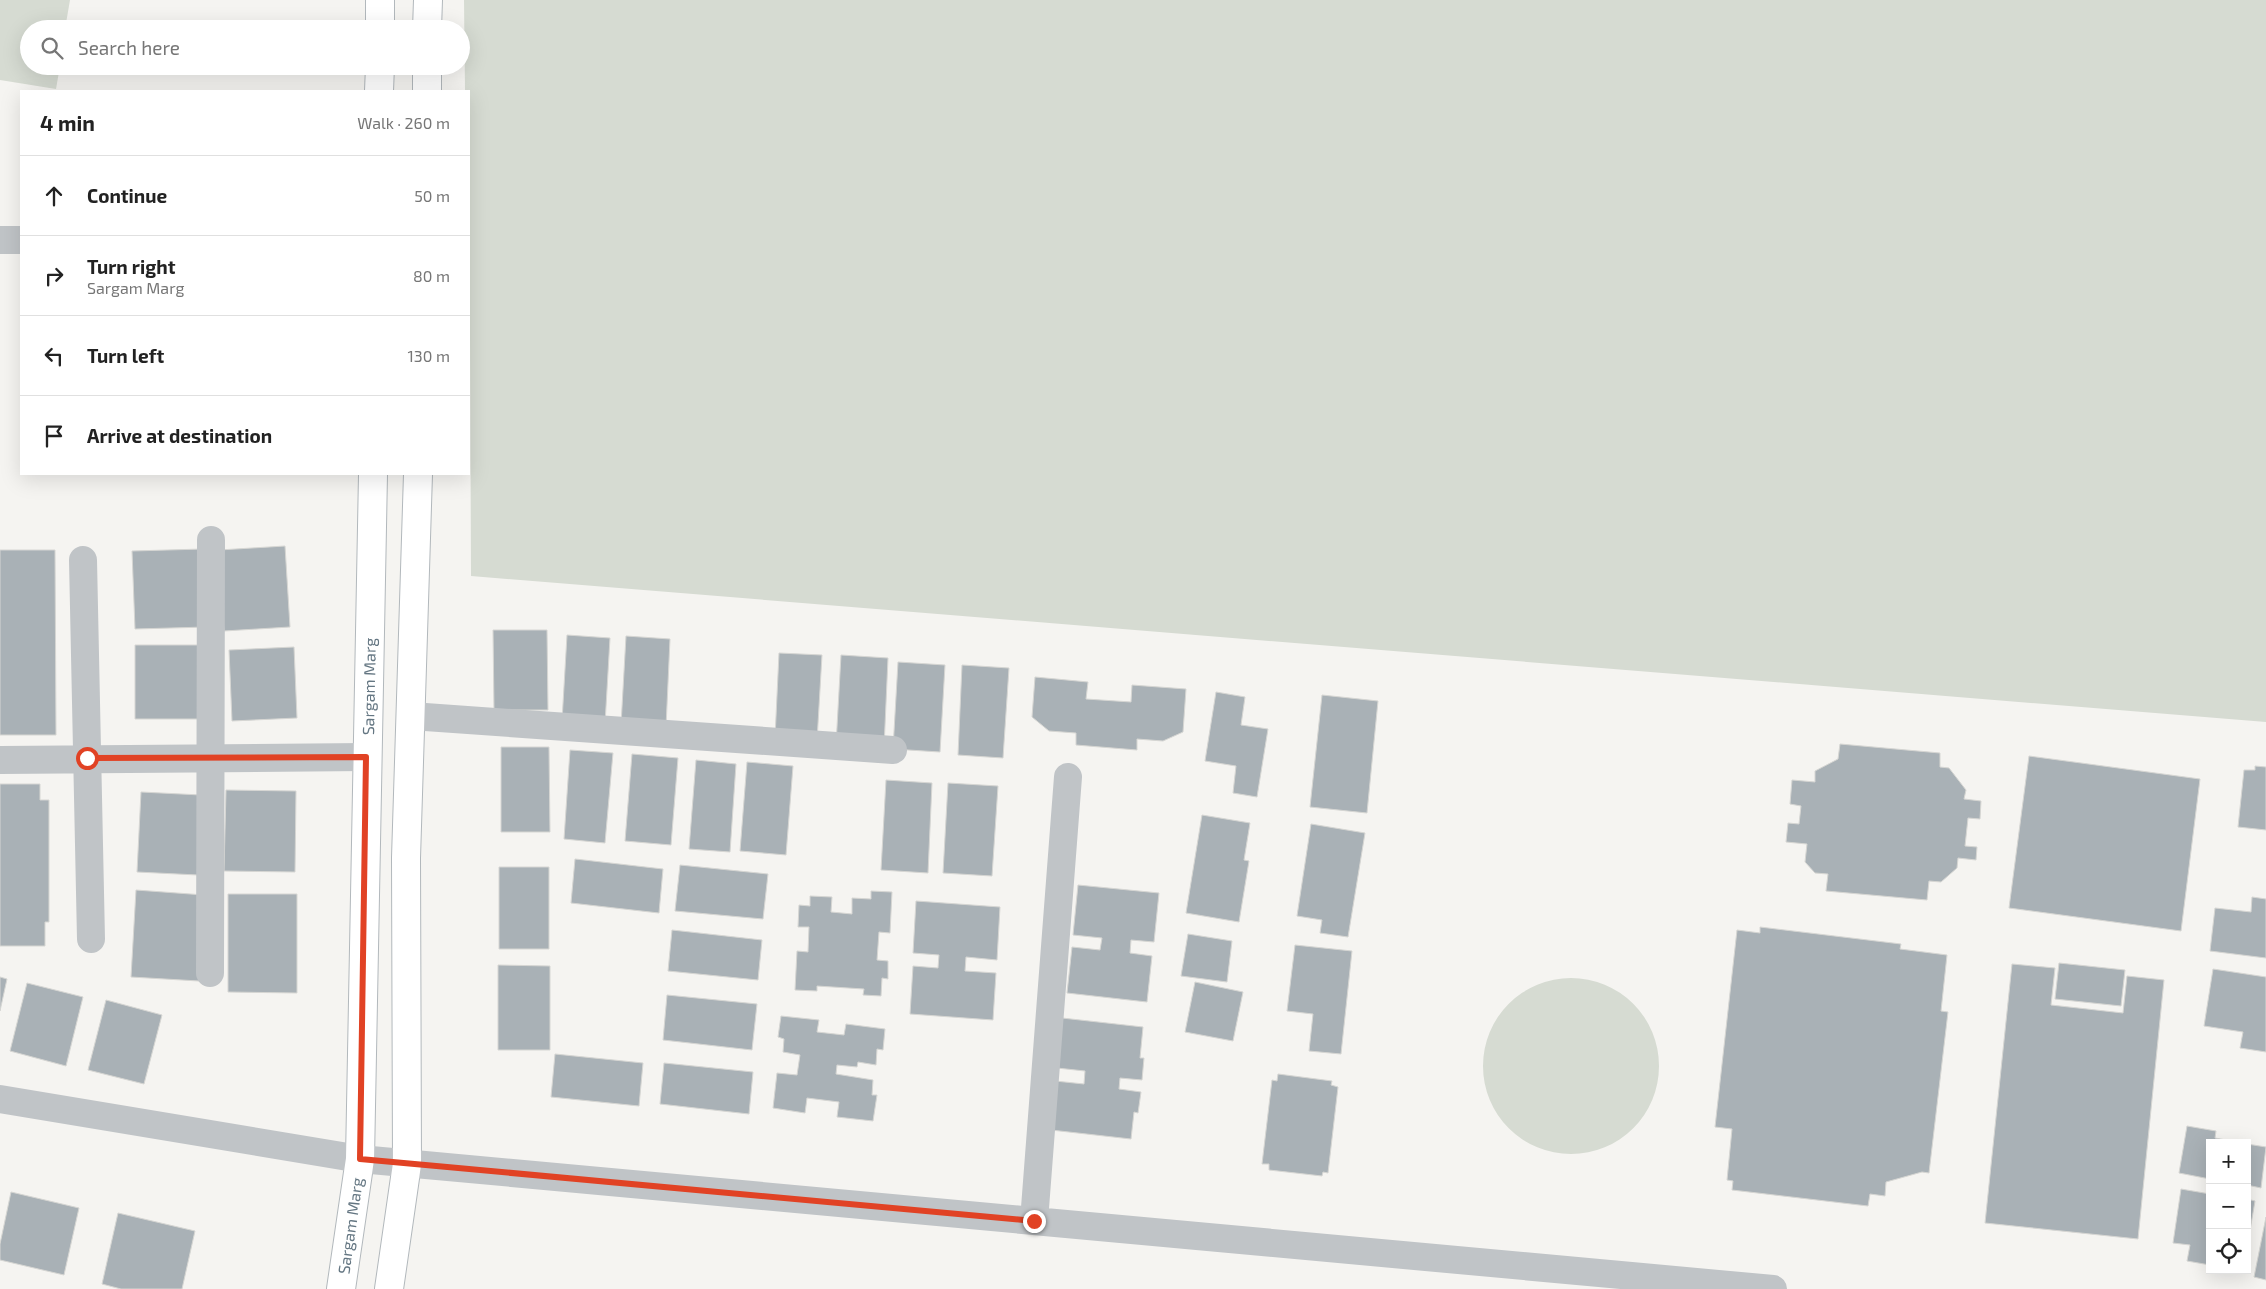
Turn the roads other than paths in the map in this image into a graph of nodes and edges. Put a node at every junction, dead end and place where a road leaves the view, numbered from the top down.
1 (380, 0) edge
2 (428, 0) edge
3 (380, 20) edge
4 (427, 20) edge
5 (380, 75) edge
6 (427, 75) edge
7 (379, 90) edge
8 (426, 90) edge
9 (0, 240) edge
10 (20, 240) edge
11 (373, 475) edge
12 (418, 475) edge
13 (211, 540) dead end
14 (83, 560) dead end
15 (411, 716) junction
16 (892, 750) dead end
17 (366, 757) junction
18 (87, 758) junction
19 (210, 758) junction
20 (0, 760) edge
21 (1068, 777) dead end
22 (91, 939) dead end
23 (210, 973) dead end
24 (0, 1099) edge
25 (360, 1159) junction
26 (407, 1164) junction
27 (1034, 1221) junction
28 (341, 1289) edge
29 (389, 1289) edge
30 (1773, 1289) edge

1 - 3 main road
2 - 4 main road
5 - 7 main road
6 - 8 main road
9 - 10 street
11 - 17 main road, Sargam Marg
12 - 15 main road
13 - 19 street
14 - 18 street
15 - 16 street
15 - 26 main road
17 - 19 street
17 - 25 main road, Sargam Marg
18 - 19 street
18 - 20 street
18 - 22 street
19 - 23 street
21 - 27 street
24 - 25 street
25 - 26 street
25 - 28 main road, Sargam Marg
26 - 27 street
26 - 29 main road
27 - 30 street

